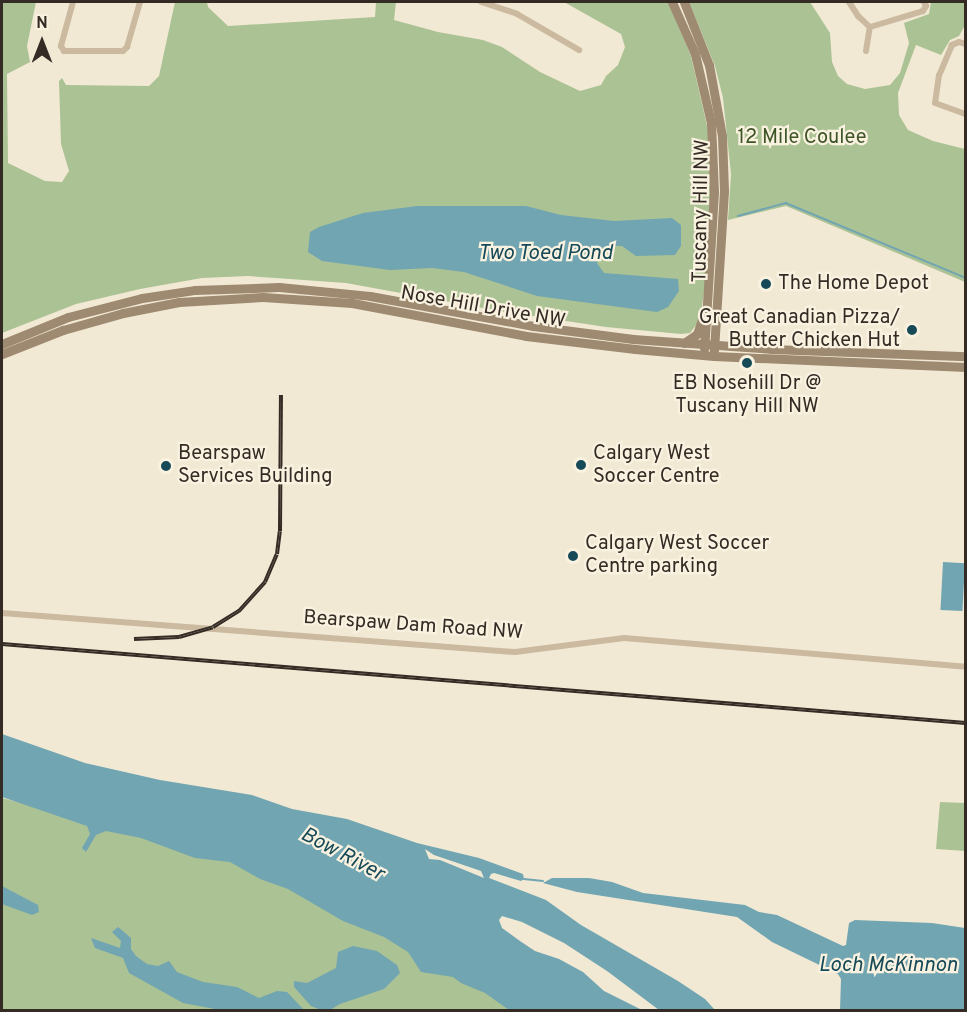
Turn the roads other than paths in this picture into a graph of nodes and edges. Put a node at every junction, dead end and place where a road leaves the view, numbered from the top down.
1 (73, 2) edge
2 (140, 2) edge
3 (481, 2) edge
4 (672, 2) edge
5 (684, 2) edge
6 (849, 2) edge
7 (924, 2) edge
8 (870, 27) junction
9 (966, 44) edge
10 (579, 50) dead end
11 (866, 51) dead end
12 (966, 114) edge
13 (707, 299) junction
14 (716, 328) junction
15 (684, 343) junction
16 (2, 344) edge
17 (709, 345) junction
18 (771, 349) junction
19 (2, 354) edge
20 (703, 356) junction
21 (714, 356) junction
22 (966, 356) edge
23 (966, 367) edge
24 (2, 613) edge
25 (966, 667) edge

1 - 2 street
3 - 10 street
4 - 13 street, Tuscany Hill NW
5 - 14 street, Tuscany Hill NW
6 - 8 street
7 - 8 street
8 - 11 street
9 - 12 street
13 - 15 street
13 - 17 street, Tuscany Hill NW
14 - 17 street, Tuscany Hill NW
14 - 18 street
15 - 16 street, Nose Hill Drive NW
15 - 17 street, Nose Hill Drive NW
17 - 18 street, Nose Hill Drive NW
17 - 20 street, Tuscany Hill NW
17 - 21 street, Tuscany Hill NW
18 - 22 street, Nose Hill Drive NW
19 - 20 street, Nose Hill Drive NW
20 - 21 street, Nose Hill Drive NW
21 - 23 street, Nose Hill Drive NW
24 - 25 street, Bearspaw Dam Road NW

